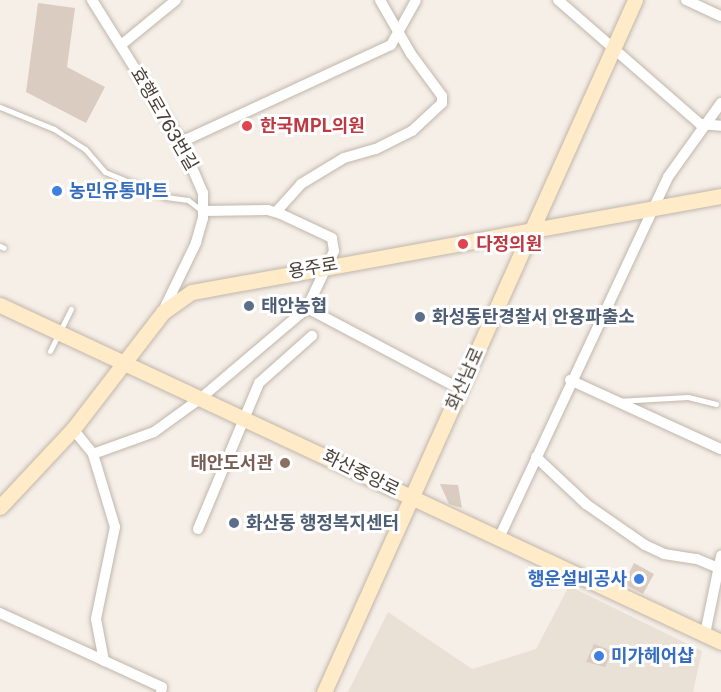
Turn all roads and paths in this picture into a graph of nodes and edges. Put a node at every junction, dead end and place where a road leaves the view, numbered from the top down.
1 (92, 0) edge
2 (176, 0) edge
3 (380, 0) edge
4 (416, 0) edge
5 (558, 0) edge
6 (635, 0) edge
7 (686, 0) edge
8 (721, 16) edge
9 (400, 35) junction
10 (121, 45) junction
11 (614, 48) junction
12 (721, 103) edge
13 (0, 107) edge
14 (704, 124) junction
15 (721, 126) edge
16 (181, 142) junction
17 (721, 196) edge
18 (654, 208) junction
19 (203, 211) junction
20 (276, 212) junction
21 (532, 229) junction
22 (328, 265) junction
23 (0, 305) edge
24 (307, 308) junction
25 (71, 309) dead end
26 (163, 312) junction
27 (61, 332) junction
28 (312, 336) dead end
29 (50, 351) dead end
30 (123, 361) junction
31 (570, 380) junction
32 (460, 389) junction
33 (201, 398) junction
34 (615, 401) junction
35 (716, 404) dead end
36 (247, 418) junction
37 (73, 429) junction
38 (721, 449) edge
39 (93, 454) junction
40 (536, 457) junction
41 (411, 497) junction
42 (0, 507) edge
43 (198, 529) dead end
44 (499, 538) junction
45 (720, 564) edge
46 (1, 617) edge
47 (705, 634) junction
48 (721, 642) edge
49 (104, 661) junction
50 (161, 692) edge
51 (324, 692) edge

1 - 10 street, 효행로763번길
2 - 10 street
3 - 9 street
4 - 9 street
5 - 11 street
6 - 11 street, 화산남로
7 - 8 street
9 - 16 street
9 - 20 street
10 - 16 street, 효행로763번길
11 - 14 street
11 - 21 street, 화산남로
12 - 14 street
13 - 19 lane
14 - 15 street
14 - 18 street
16 - 19 street, 효행로763번길
17 - 18 street, 용주로
18 - 21 street, 용주로
18 - 31 street
19 - 20 street
19 - 26 street, 효행로763번길
20 - 22 street
21 - 22 street, 용주로
21 - 32 street, 화산남로
22 - 24 street
22 - 26 street, 용주로
23 - 27 street, 화산중앙로
24 - 32 street
24 - 33 street
25 - 27 lane
26 - 30 street, 용주로
27 - 29 lane
27 - 30 street, 화산중앙로
28 - 36 street
30 - 33 street, 화산중앙로
30 - 37 street, 용주로
31 - 34 street
31 - 40 street
32 - 41 street, 화산남로
33 - 36 street, 화산중앙로
33 - 39 street
34 - 35 lane
34 - 38 street
36 - 41 street, 화산중앙로
36 - 43 street
37 - 39 street
37 - 42 street, 용주로
39 - 49 street
40 - 44 street
40 - 45 street
41 - 44 street, 화산중앙로
41 - 51 street, 화산남로
44 - 47 street, 화산중앙로
45 - 47 street
46 - 49 street
47 - 48 street, 화산중앙로
49 - 50 street

